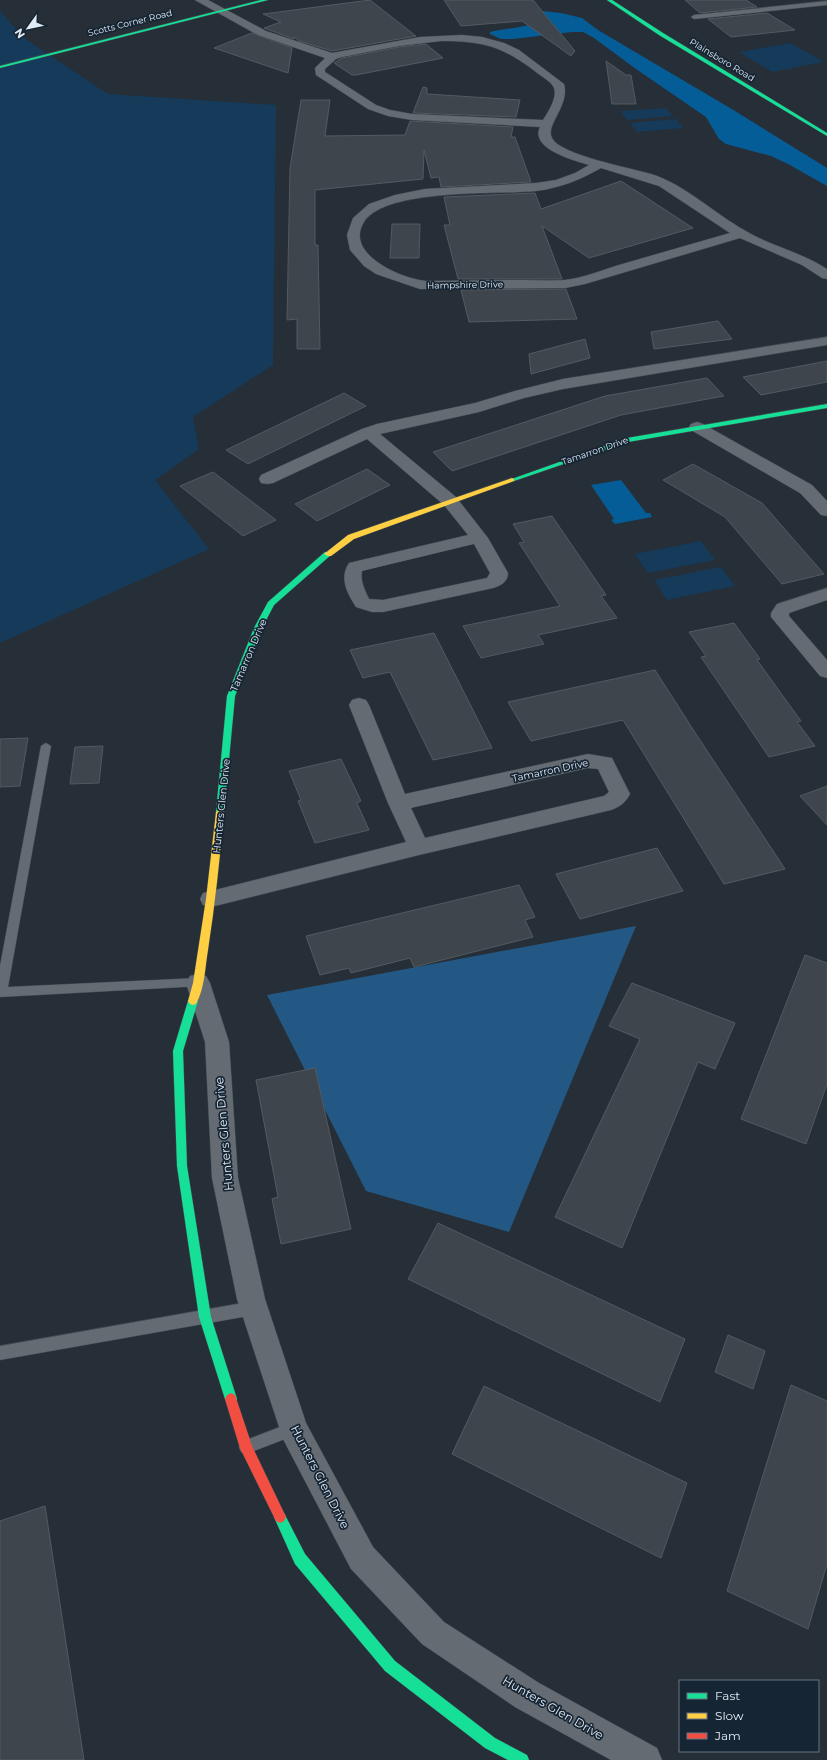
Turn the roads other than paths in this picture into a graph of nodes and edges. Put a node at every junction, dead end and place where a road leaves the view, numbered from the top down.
1 (200, 0) edge
2 (266, 0) edge
3 (609, 0) edge
4 (827, 3) edge
5 (218, 11) junction
6 (694, 17) dead end
7 (332, 58) junction
8 (0, 67) edge
9 (546, 124) junction
10 (827, 135) edge
11 (600, 164) junction
12 (741, 234) junction
13 (827, 275) edge
14 (827, 341) edge
15 (827, 406) edge
16 (697, 427) junction
17 (368, 432) junction
18 (267, 479) dead end
19 (450, 501) junction
20 (827, 511) edge
21 (479, 538) junction
22 (827, 594) edge
23 (827, 672) edge
24 (358, 706) dead end
25 (46, 746) dead end
26 (227, 748) joint
27 (398, 803) junction
28 (419, 847) junction
29 (211, 899) junction
30 (198, 983) junction
31 (0, 992) edge
32 (254, 1308) junction
33 (205, 1317) junction
34 (0, 1353) edge
35 (293, 1429) junction
36 (246, 1448) junction
37 (522, 1760) edge
38 (645, 1760) edge

1 - 5 street
2 - 5 street, Scotts Corner Road
3 - 10 street, Plainsboro Road
4 - 6 lane
5 - 7 street
5 - 8 street, Scotts Corner Road
7 - 9 street
7 - 9 street
9 - 11 street
11 - 12 street
11 - 12 street, Hampshire Drive
12 - 13 street
14 - 17 street
15 - 16 street, Tamarron Drive
16 - 19 street, Tamarron Drive
16 - 20 street
17 - 18 street
17 - 19 street
19 - 21 street
19 - 26 street, Tamarron Drive
21 - 21 street
22 - 23 street
24 - 27 street
25 - 31 lane
26 - 29 street, Hunters Glen Drive
27 - 28 street
27 - 28 street, Tamarron Drive
28 - 29 street, Tamarron Drive
29 - 30 street, Hunters Glen Drive
30 - 31 lane
30 - 32 street, Hunters Glen Drive
30 - 33 street, Hunters Glen Drive
32 - 33 lane
32 - 35 street, Hunters Glen Drive
33 - 34 lane
33 - 36 street, Hunters Glen Drive
35 - 36 lane
35 - 38 street, Hunters Glen Drive
36 - 37 street, Hunters Glen Drive

